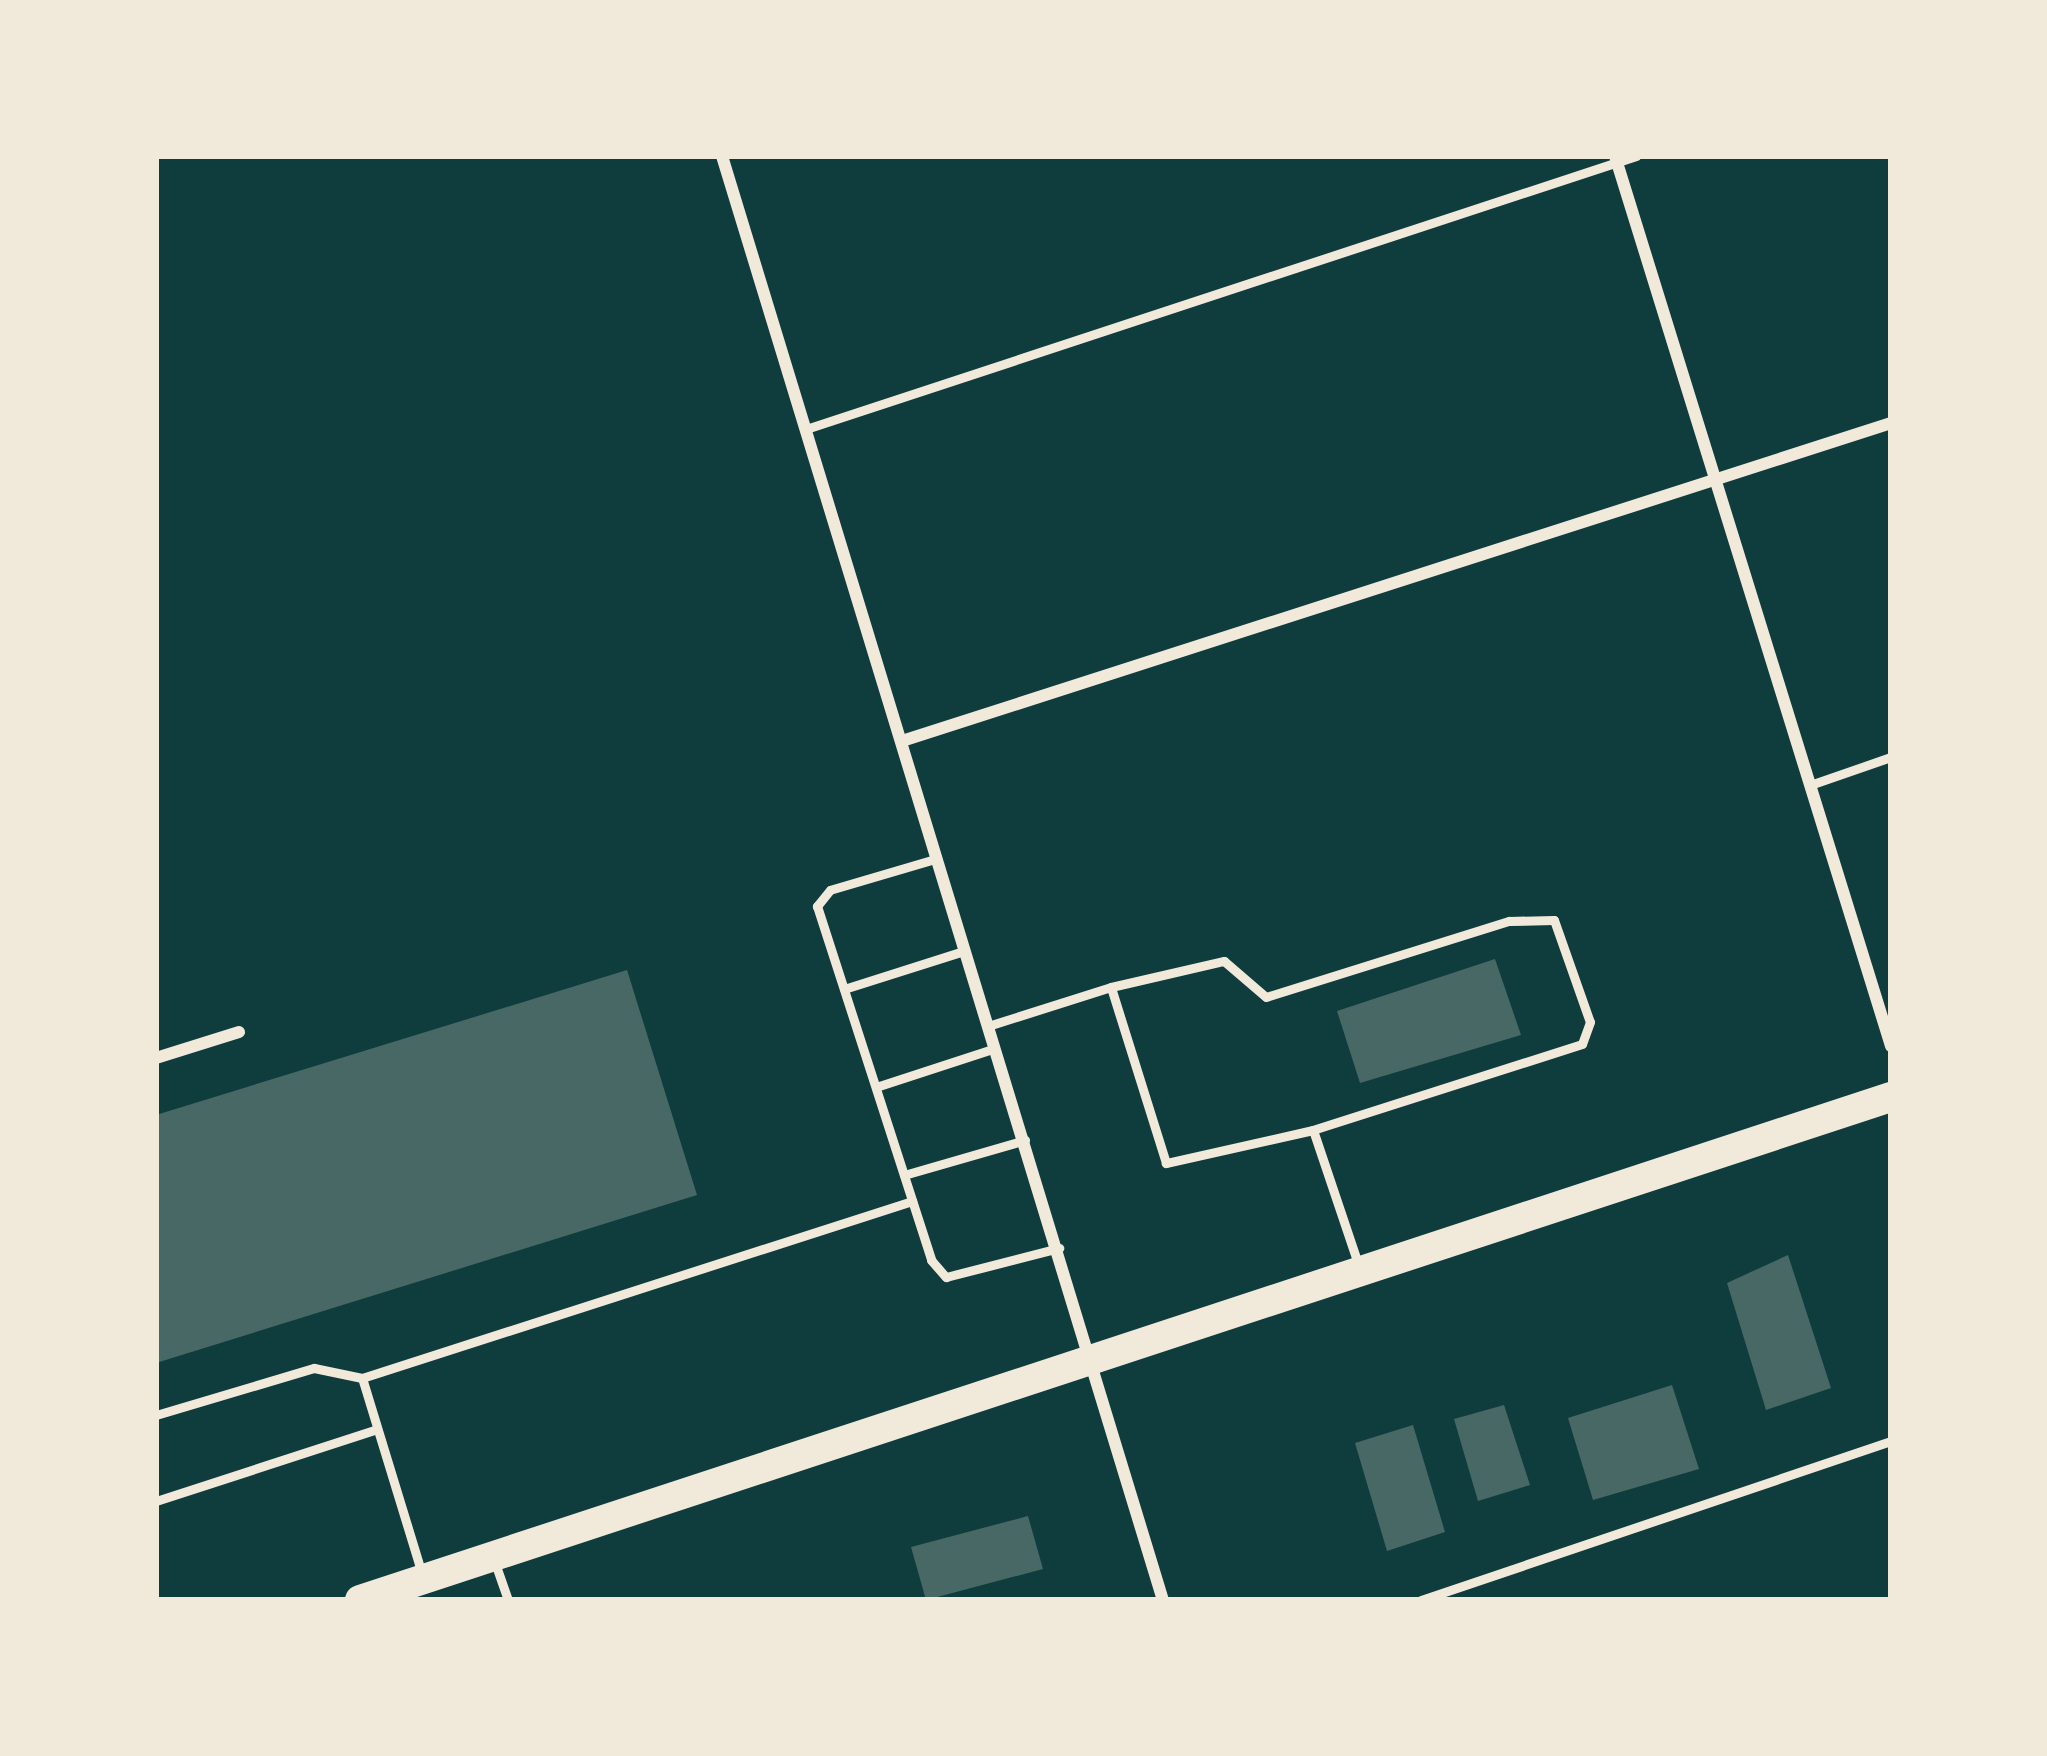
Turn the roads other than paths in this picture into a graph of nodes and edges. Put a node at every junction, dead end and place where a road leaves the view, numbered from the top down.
1 (722, 156) edge
2 (1636, 156) edge
3 (1616, 159) edge
4 (1891, 423) edge
5 (806, 429) junction
6 (1716, 482) junction
7 (902, 741) junction
8 (1891, 757) edge
9 (1810, 785) junction
10 (935, 859) junction
11 (964, 951) junction
12 (1111, 987) junction
13 (844, 988) junction
14 (988, 1026) junction
15 (239, 1032) dead end
16 (1891, 1046) edge
17 (995, 1048) junction
18 (156, 1058) edge
19 (875, 1087) junction
20 (1891, 1097) edge
21 (1313, 1130) junction
22 (1024, 1140) junction
23 (904, 1175) junction
24 (913, 1201) junction
25 (1059, 1248) junction
26 (1360, 1271) junction
27 (1094, 1358) junction
28 (362, 1378) junction
29 (156, 1415) edge
30 (377, 1430) junction
31 (1891, 1441) edge
32 (156, 1501) edge
33 (493, 1556) junction
34 (424, 1579) junction
35 (360, 1600) edge
36 (508, 1600) edge
37 (1163, 1600) edge
38 (1420, 1600) edge

1 - 5 street
2 - 3 lane
3 - 5 lane
3 - 6 street
4 - 6 street
5 - 7 street
6 - 7 street
6 - 9 street
7 - 10 street
8 - 9 lane
9 - 16 street
10 - 11 street
10 - 13 lane
11 - 13 lane
11 - 14 street
12 - 14 lane
12 - 21 lane
12 - 21 lane
13 - 19 lane
14 - 17 street
15 - 18 street
17 - 19 lane
17 - 22 street
19 - 23 lane
20 - 26 main road
21 - 26 lane
22 - 23 lane
22 - 25 street
23 - 24 lane
24 - 25 lane
24 - 28 lane
25 - 27 street
26 - 27 main road
27 - 33 main road
27 - 37 street
28 - 29 lane
28 - 30 lane
30 - 32 lane
30 - 34 lane
31 - 38 lane
33 - 34 main road
33 - 36 lane
34 - 35 main road

